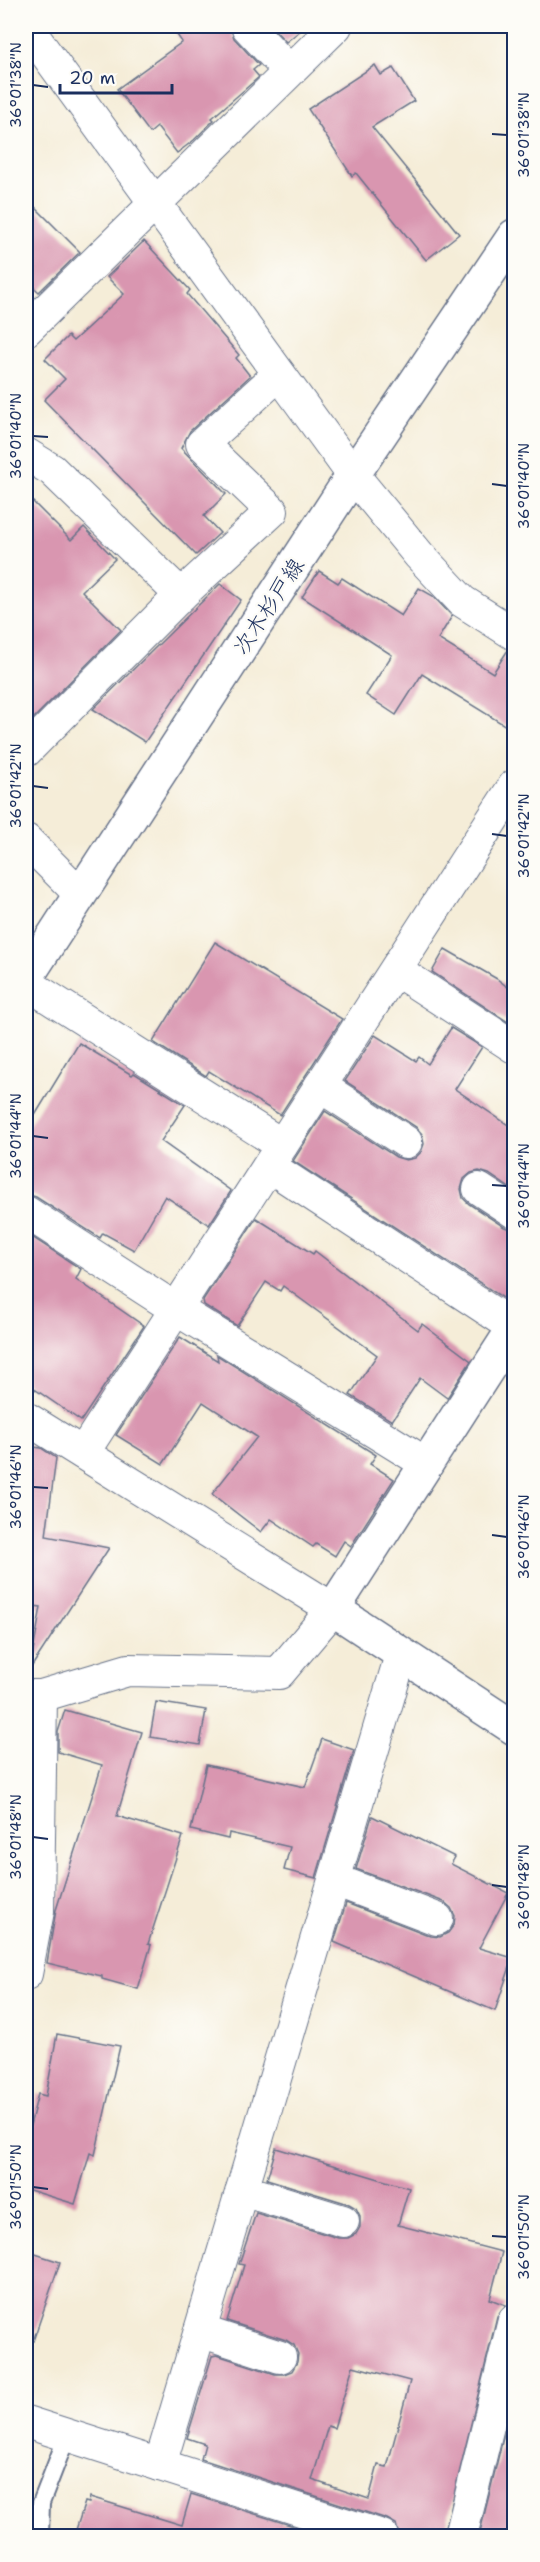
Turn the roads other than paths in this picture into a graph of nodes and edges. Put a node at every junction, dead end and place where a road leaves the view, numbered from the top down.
1 (247, 26) edge
2 (336, 26) edge
3 (26, 27) edge
4 (289, 71) junction
5 (155, 203) junction
6 (514, 236) edge
7 (26, 330) edge
8 (279, 374) junction
9 (26, 454) edge
10 (353, 475) junction
11 (182, 595) junction
12 (514, 634) edge
13 (26, 751) edge
14 (514, 786) edge
15 (26, 840) edge
16 (80, 894) junction
17 (396, 970) junction
18 (26, 978) edge
19 (26, 983) edge
20 (514, 1047) edge
21 (320, 1086) junction
22 (406, 1142) dead end
23 (275, 1155) junction
24 (479, 1189) dead end
25 (26, 1212) edge
26 (514, 1212) edge
27 (176, 1309) junction
28 (514, 1328) edge
29 (26, 1418) edge
30 (82, 1453) junction
31 (427, 1464) junction
32 (333, 1609) junction
33 (401, 1655) junction
34 (33, 1696) edge
35 (514, 1728) edge
36 (335, 1880) junction
37 (437, 1919) dead end
38 (26, 1974) edge
39 (242, 2190) junction
40 (342, 2221) dead end
41 (514, 2320) edge
42 (200, 2331) junction
43 (279, 2357) dead end
44 (26, 2422) edge
45 (67, 2436) junction
46 (160, 2465) junction
47 (40, 2536) edge
48 (382, 2536) edge
49 (461, 2536) edge

1 - 4 street
2 - 4 street
3 - 5 street
4 - 5 street
5 - 7 street
5 - 8 street
6 - 10 main road, 次木杉戸線
8 - 10 street
8 - 11 street
9 - 11 street
10 - 12 street
10 - 16 main road, 次木杉戸線
11 - 13 street
14 - 17 street
15 - 16 street
16 - 18 main road, 次木杉戸線
17 - 20 street
17 - 21 street
19 - 23 street
21 - 22 street
21 - 23 street
23 - 27 street
23 - 28 street
24 - 26 street
25 - 27 street
27 - 30 street
27 - 31 street
28 - 31 main road
29 - 30 street
30 - 32 street
31 - 32 main road
32 - 33 main road
32 - 34 street
33 - 35 main road
33 - 36 street
34 - 38 street
36 - 37 street
36 - 39 street
39 - 40 street
39 - 42 street
41 - 49 street
42 - 43 street
42 - 46 street
44 - 45 street
45 - 46 street
45 - 47 lane
46 - 48 street

